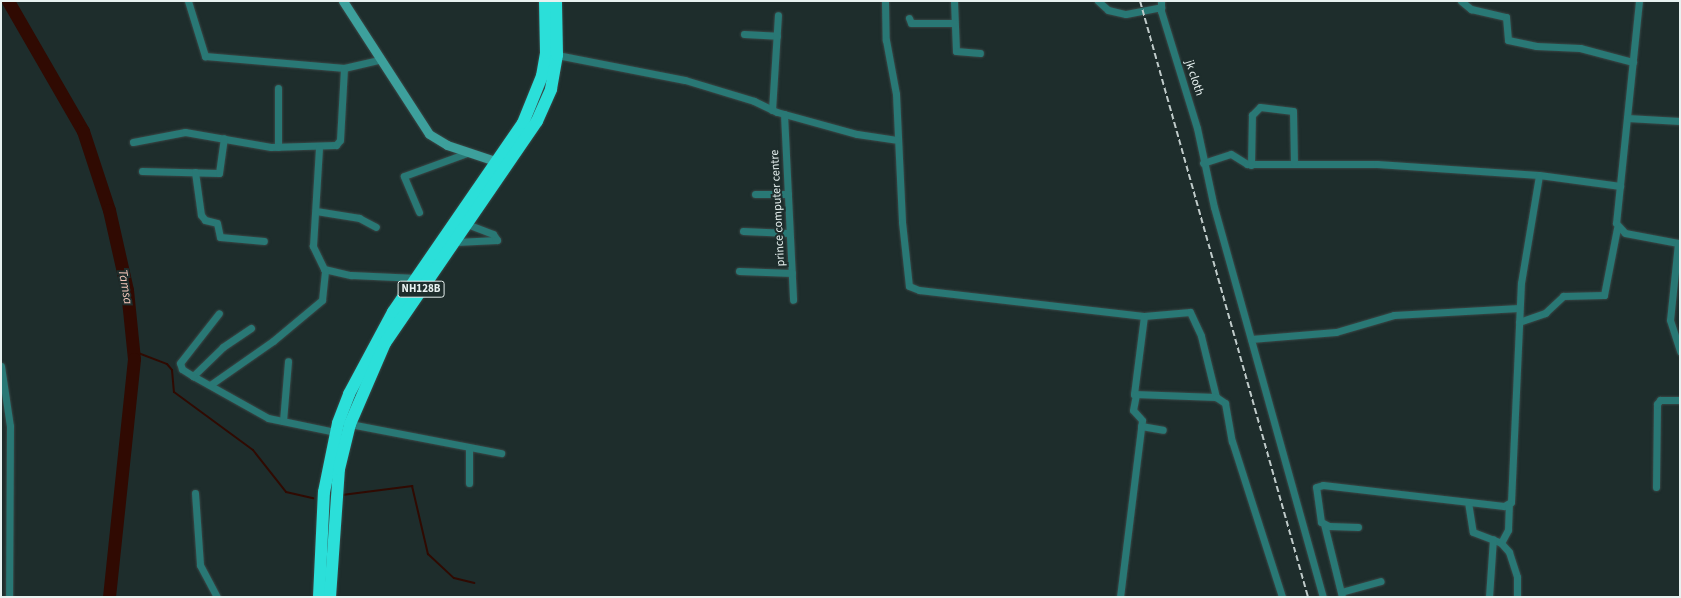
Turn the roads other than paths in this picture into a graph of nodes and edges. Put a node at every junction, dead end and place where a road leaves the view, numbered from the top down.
1 (188, 1) edge
2 (343, 1) edge
3 (545, 1) edge
4 (556, 1) edge
5 (885, 1) edge
6 (954, 1) edge
7 (1098, 1) edge
8 (1461, 1) edge
9 (1639, 1) edge
10 (1160, 3) edge
11 (778, 15) dead end
12 (909, 18) dead end
13 (954, 23) junction
14 (744, 34) dead end
15 (776, 36) junction
16 (980, 53) dead end
17 (557, 55) junction
18 (380, 60) junction
19 (1633, 62) junction
20 (344, 68) junction
21 (278, 88) dead end
22 (772, 110) junction
23 (784, 114) junction
24 (1627, 118) junction
25 (1680, 121) edge
26 (224, 138) junction
27 (897, 140) junction
28 (133, 142) dead end
29 (278, 147) junction
30 (319, 147) junction
31 (471, 152) junction
32 (1294, 162) junction
33 (1203, 163) junction
34 (503, 165) junction
35 (1251, 165) junction
36 (142, 171) dead end
37 (195, 172) junction
38 (1539, 175) junction
39 (1620, 186) junction
40 (755, 194) dead end
41 (788, 194) junction
42 (316, 211) junction
43 (419, 212) dead end
44 (469, 225) junction
45 (376, 227) dead end
46 (1617, 228) junction
47 (743, 232) dead end
48 (790, 234) junction
49 (264, 241) dead end
50 (456, 242) junction
51 (1679, 243) edge
52 (324, 269) junction
53 (739, 271) dead end
54 (792, 274) junction
55 (417, 278) junction
56 (793, 300) dead end
57 (1519, 308) junction
58 (219, 313) dead end
59 (1144, 316) junction
60 (1519, 322) junction
61 (251, 328) dead end
62 (1250, 339) junction
63 (1678, 339) edge
64 (1680, 351) edge
65 (288, 361) dead end
66 (1, 366) edge
67 (193, 376) junction
68 (210, 385) junction
69 (1136, 395) junction
70 (1216, 397) junction
71 (1680, 400) edge
72 (283, 421) junction
73 (350, 424) junction
74 (1141, 426) junction
75 (1163, 430) dead end
76 (335, 432) junction
77 (469, 448) junction
78 (501, 453) dead end
79 (469, 483) dead end
80 (1656, 487) dead end
81 (195, 493) dead end
82 (1468, 502) junction
83 (1509, 504) junction
84 (1324, 524) junction
85 (1358, 527) dead end
86 (1494, 539) junction
87 (1501, 543) junction
88 (1381, 581) dead end
89 (1341, 594) edge
90 (9, 597) edge
91 (217, 597) edge
92 (319, 597) edge
93 (330, 597) edge
94 (1120, 597) edge
95 (1282, 597) edge
96 (1323, 597) edge
97 (1489, 597) edge
98 (1517, 597) edge

1 - 20 street
2 - 18 street
3 - 34 highway, NH128B
4 - 17 highway, NH128B
5 - 27 street
6 - 13 street
7 - 10 street
8 - 19 street
9 - 19 street
10 - 33 street, jk cloth
11 - 15 street
12 - 13 street
13 - 16 street
14 - 15 street
15 - 22 street
17 - 22 street
17 - 34 highway, NH128B
18 - 20 street
18 - 31 street
19 - 24 street
20 - 30 street
21 - 29 street
22 - 23 street
23 - 27 street
23 - 41 street, prince computer centre
24 - 25 street
24 - 39 street
26 - 28 street
26 - 29 street
26 - 37 street
27 - 59 street
29 - 30 street
30 - 42 street
31 - 34 street
31 - 43 street
32 - 35 street
32 - 35 street
32 - 38 street
33 - 35 street
33 - 62 street, jk cloth
34 - 44 highway, NH128B
34 - 55 highway, NH128B
36 - 37 street
37 - 49 street
38 - 39 street
38 - 57 street
39 - 46 street
40 - 41 street
41 - 48 street, prince computer centre
42 - 45 street
42 - 52 street
44 - 50 highway, NH128B
44 - 50 street
46 - 51 street
46 - 60 street
47 - 48 street
48 - 54 street, prince computer centre
50 - 73 highway, NH128B
51 - 63 street
52 - 55 street
52 - 68 street
53 - 54 street
54 - 56 street, prince computer centre
55 - 76 highway, NH128B
57 - 60 street
57 - 62 street
58 - 67 street
59 - 69 street
59 - 70 street
60 - 83 street
61 - 67 street
62 - 96 street, jk cloth
63 - 64 street
65 - 72 street
66 - 90 street
67 - 68 street
68 - 72 street
69 - 70 street
69 - 74 street
70 - 95 street
71 - 80 street
72 - 76 street
73 - 77 street
73 - 93 highway, NH128B
74 - 75 street
74 - 94 street
76 - 92 highway, NH128B
77 - 78 street
77 - 79 street
81 - 91 street
82 - 83 street
82 - 84 street
82 - 86 street
83 - 87 street
84 - 85 street
84 - 89 street
86 - 87 street
86 - 97 street
87 - 98 street
88 - 89 street

